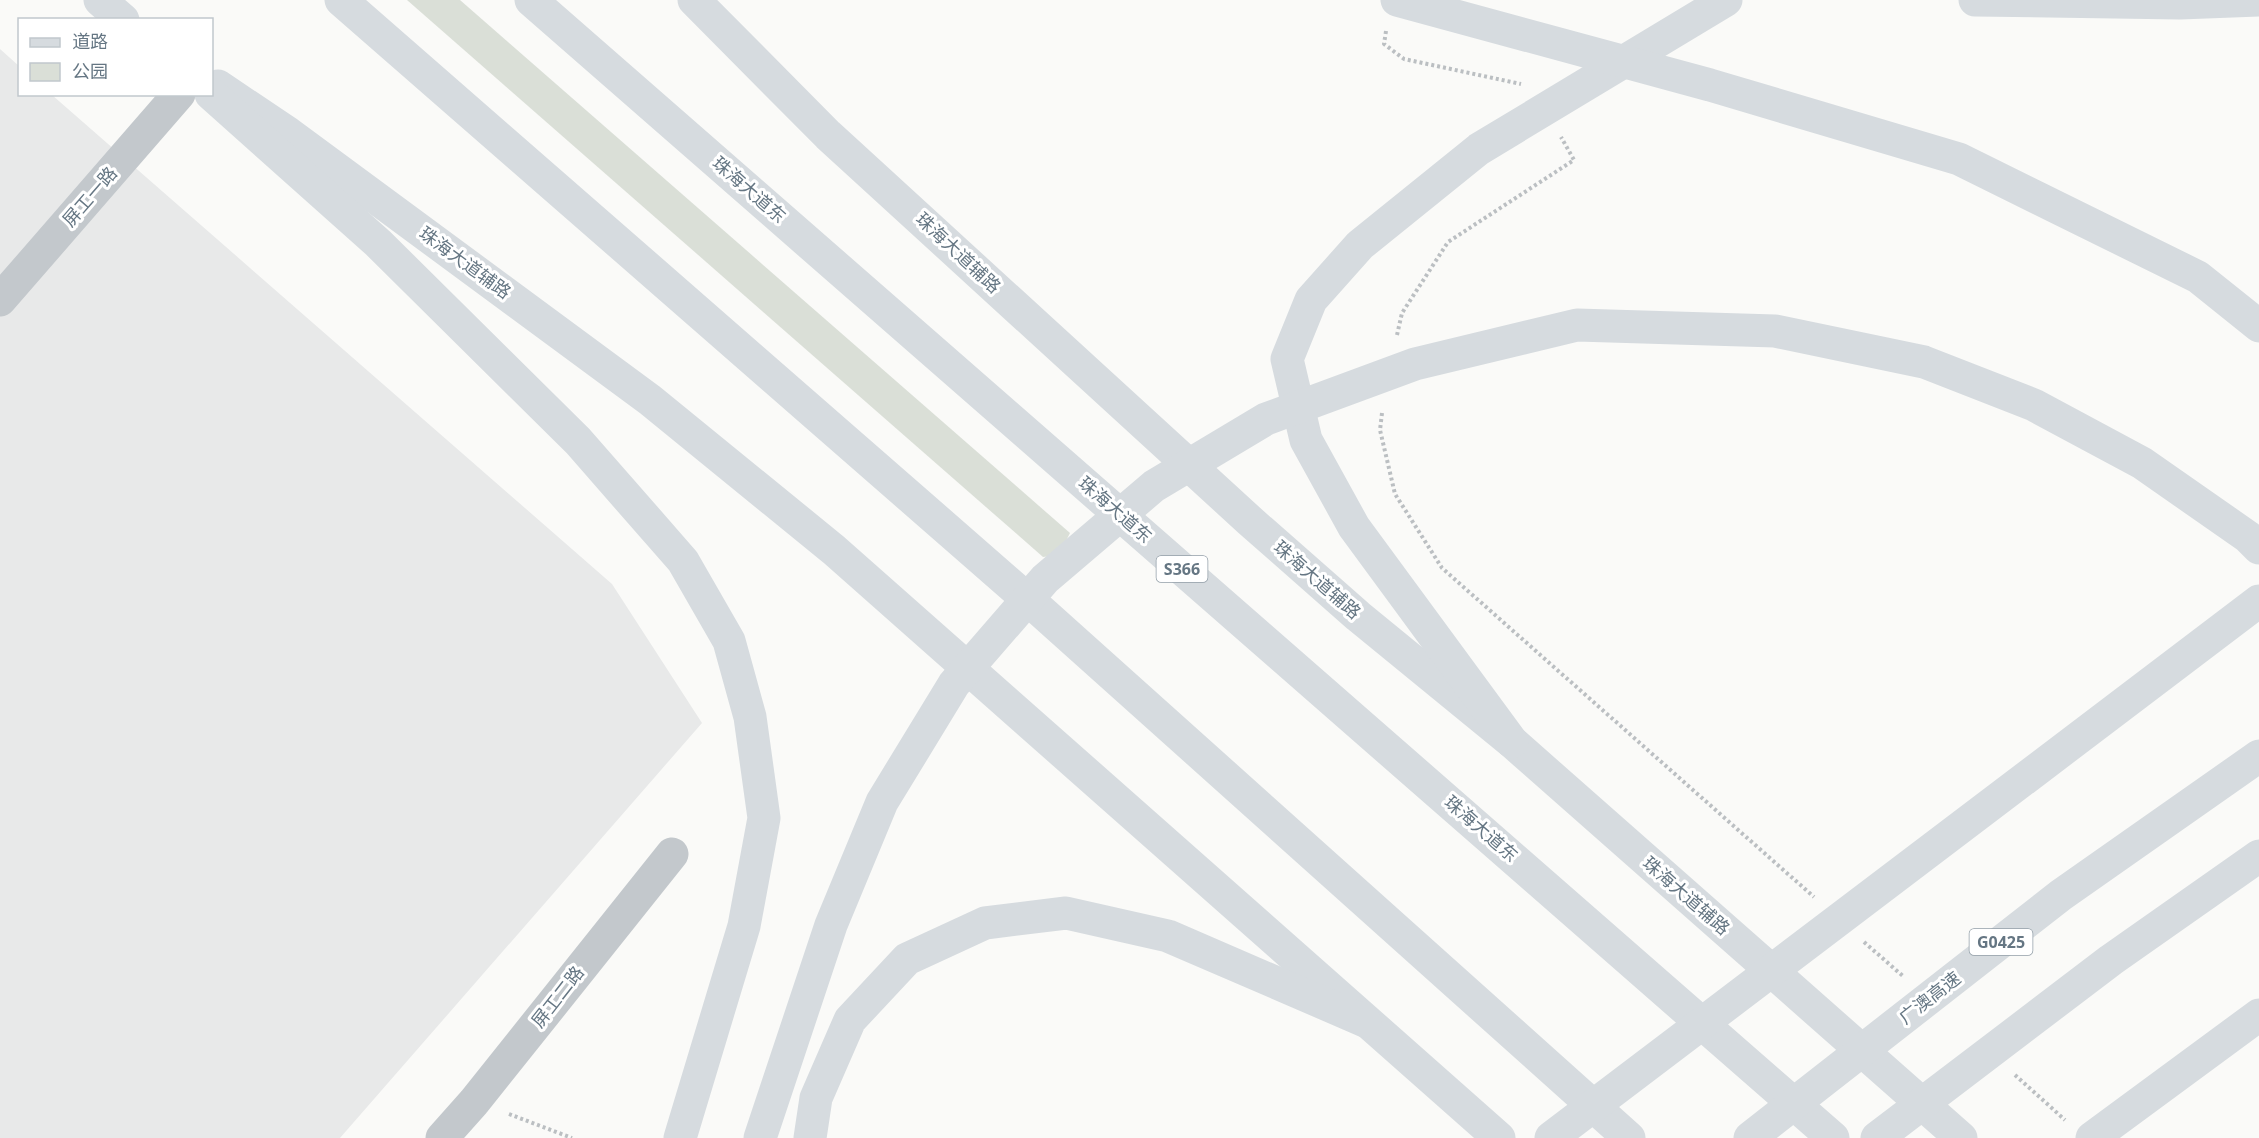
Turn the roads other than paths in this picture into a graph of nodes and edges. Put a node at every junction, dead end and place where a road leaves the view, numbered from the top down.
1 (100, 0) edge
2 (341, 0) edge
3 (531, 0) edge
4 (694, 0) edge
5 (1726, 0) edge
6 (1975, 0) edge
7 (2259, 0) edge
8 (1392, 12) edge
9 (121, 18) edge
10 (213, 83) edge
11 (177, 96) edge
12 (213, 96) edge
13 (0, 300) edge
14 (2259, 326) edge
15 (2259, 548) edge
16 (2259, 601) edge
17 (1512, 742) junction
18 (2259, 756) edge
19 (672, 855) dead end
20 (2259, 856) edge
21 (2259, 1015) edge
22 (1365, 1021) junction
23 (2080, 1130) edge
24 (442, 1138) edge
25 (680, 1138) edge
26 (760, 1138) edge
27 (810, 1138) edge
28 (1499, 1138) edge
29 (1551, 1138) edge
30 (1629, 1138) edge
31 (1750, 1138) edge
32 (1833, 1138) edge
33 (1877, 1138) edge
34 (1961, 1138) edge

1 - 9 main road
2 - 30 main road
3 - 32 main road, 珠海大道东 / S366
4 - 17 main road, 珠海大道辅路
5 - 17 main road
6 - 7 main road
8 - 14 main road
10 - 22 main road, 珠海大道辅路
11 - 13 street, 屏工一路
12 - 25 main road
15 - 26 main road
16 - 29 main road
17 - 34 main road, 珠海大道辅路
18 - 31 main road, 广澳高速 / G0425
19 - 24 street, 屏工二路
20 - 33 main road
21 - 23 main road
22 - 27 main road
22 - 28 main road, 珠海大道辅路

